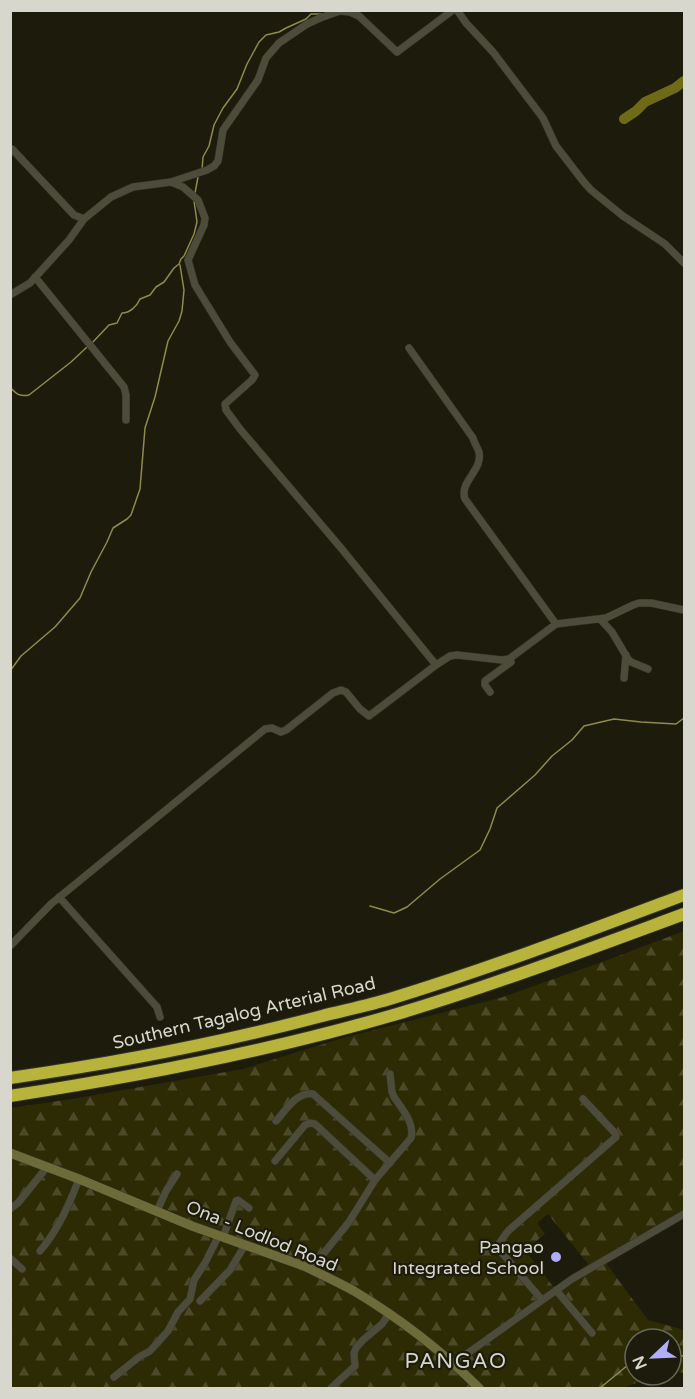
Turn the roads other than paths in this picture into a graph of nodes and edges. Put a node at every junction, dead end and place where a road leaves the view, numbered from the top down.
1 (455, 10) edge
2 (10, 149) edge
3 (171, 182) junction
4 (84, 219) junction
5 (684, 263) edge
6 (35, 277) junction
7 (10, 295) edge
8 (409, 348) dead end
9 (126, 420) dead end
10 (684, 610) edge
11 (600, 620) junction
12 (556, 624) junction
13 (626, 655) junction
14 (509, 659) junction
15 (436, 665) junction
16 (648, 669) dead end
17 (624, 678) dead end
18 (490, 692) dead end
19 (684, 895) edge
20 (59, 897) junction
21 (684, 914) edge
22 (10, 946) edge
23 (160, 1017) dead end
24 (390, 1074) dead end
25 (10, 1078) edge
26 (10, 1096) edge
27 (583, 1099) dead end
28 (276, 1121) dead end
29 (10, 1153) edge
30 (275, 1161) dead end
31 (390, 1163) junction
32 (47, 1167) junction
33 (177, 1174) dead end
34 (79, 1179) junction
35 (375, 1179) junction
36 (249, 1208) dead end
37 (10, 1209) edge
38 (157, 1211) junction
39 (684, 1214) edge
40 (221, 1236) junction
41 (245, 1245) junction
42 (40, 1251) dead end
43 (10, 1258) edge
44 (22, 1269) dead end
45 (311, 1269) junction
46 (556, 1290) junction
47 (200, 1300) dead end
48 (542, 1300) junction
49 (389, 1314) junction
50 (592, 1333) dead end
51 (454, 1363) junction
52 (114, 1377) dead end
53 (331, 1389) edge
54 (479, 1389) edge

1 - 3 street
1 - 5 street
2 - 4 street
3 - 4 street
3 - 15 street
4 - 6 street
6 - 7 street
6 - 9 street
8 - 12 street
10 - 11 street
11 - 12 street
11 - 13 street
12 - 14 street
13 - 16 street
13 - 17 street
14 - 15 street
14 - 18 street
15 - 20 street
19 - 25 highway, Southern Tagalog Arterial Road
20 - 22 street
20 - 23 street
21 - 26 highway, Southern Tagalog Arterial Road
24 - 31 street
27 - 48 street
28 - 31 street
29 - 32 main road, Ona - Lodlod Road
30 - 35 street
31 - 35 street
32 - 34 main road, Ona - Lodlod Road
32 - 37 street
33 - 38 street
34 - 38 main road, Ona - Lodlod Road
34 - 42 street
35 - 45 street
36 - 40 street
38 - 40 main road, Ona - Lodlod Road
39 - 46 street
40 - 41 main road, Ona - Lodlod Road
40 - 52 street
41 - 45 main road, Ona - Lodlod Road
41 - 47 street
43 - 44 street
45 - 49 main road, Ona - Lodlod Road
46 - 48 street
46 - 50 street
48 - 51 street
49 - 51 main road, Ona - Lodlod Road
49 - 53 street
51 - 54 main road, Ona - Lodlod Road

